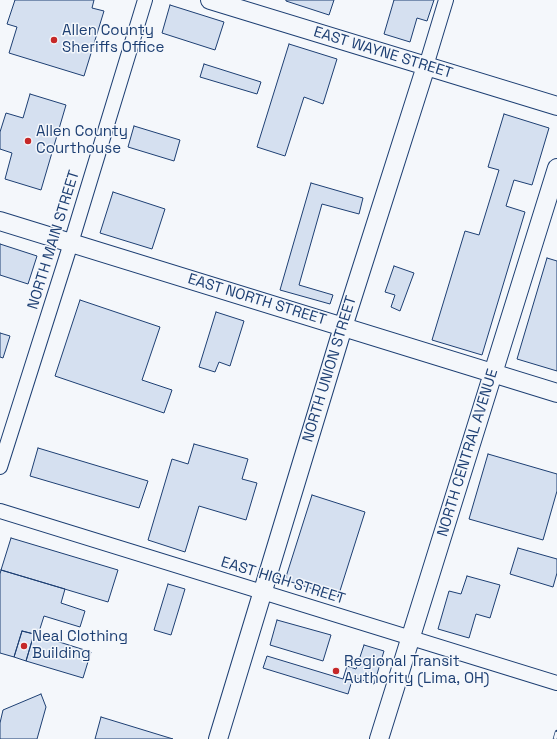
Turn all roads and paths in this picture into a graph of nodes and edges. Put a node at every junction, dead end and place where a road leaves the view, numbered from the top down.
1 (145, 0) edge
2 (210, 0) edge
3 (446, 0) edge
4 (426, 66) junction
5 (557, 106) edge
6 (557, 168) edge
7 (0, 222) edge
8 (71, 243) junction
9 (343, 327) junction
10 (493, 373) junction
11 (557, 393) edge
12 (0, 467) edge
13 (0, 511) edge
14 (263, 592) junction
15 (411, 638) junction
16 (557, 683) edge
17 (218, 739) edge
18 (379, 739) edge

1 - 8 street, NORTH MAIN STREET
2 - 4 main road, EAST WAYNE STREET
3 - 4 street, NORTH UNION STREET
4 - 5 main road, EAST WAYNE STREET
4 - 9 main road, NORTH UNION STREET
6 - 10 main road, NORTH CENTRAL AVENUE
7 - 8 main road, EAST NORTH STREET
8 - 9 main road, EAST NORTH STREET
8 - 12 street, NORTH MAIN STREET
9 - 10 main road, EAST NORTH STREET
9 - 14 main road, NORTH UNION STREET
10 - 11 main road, EAST NORTH STREET
10 - 15 main road, NORTH CENTRAL AVENUE
13 - 14 street, EAST HIGH STREET
14 - 15 street, EAST HIGH STREET
14 - 17 main road, NORTH UNION STREET
15 - 16 street, EAST HIGH STREET
15 - 18 main road, NORTH CENTRAL AVENUE

